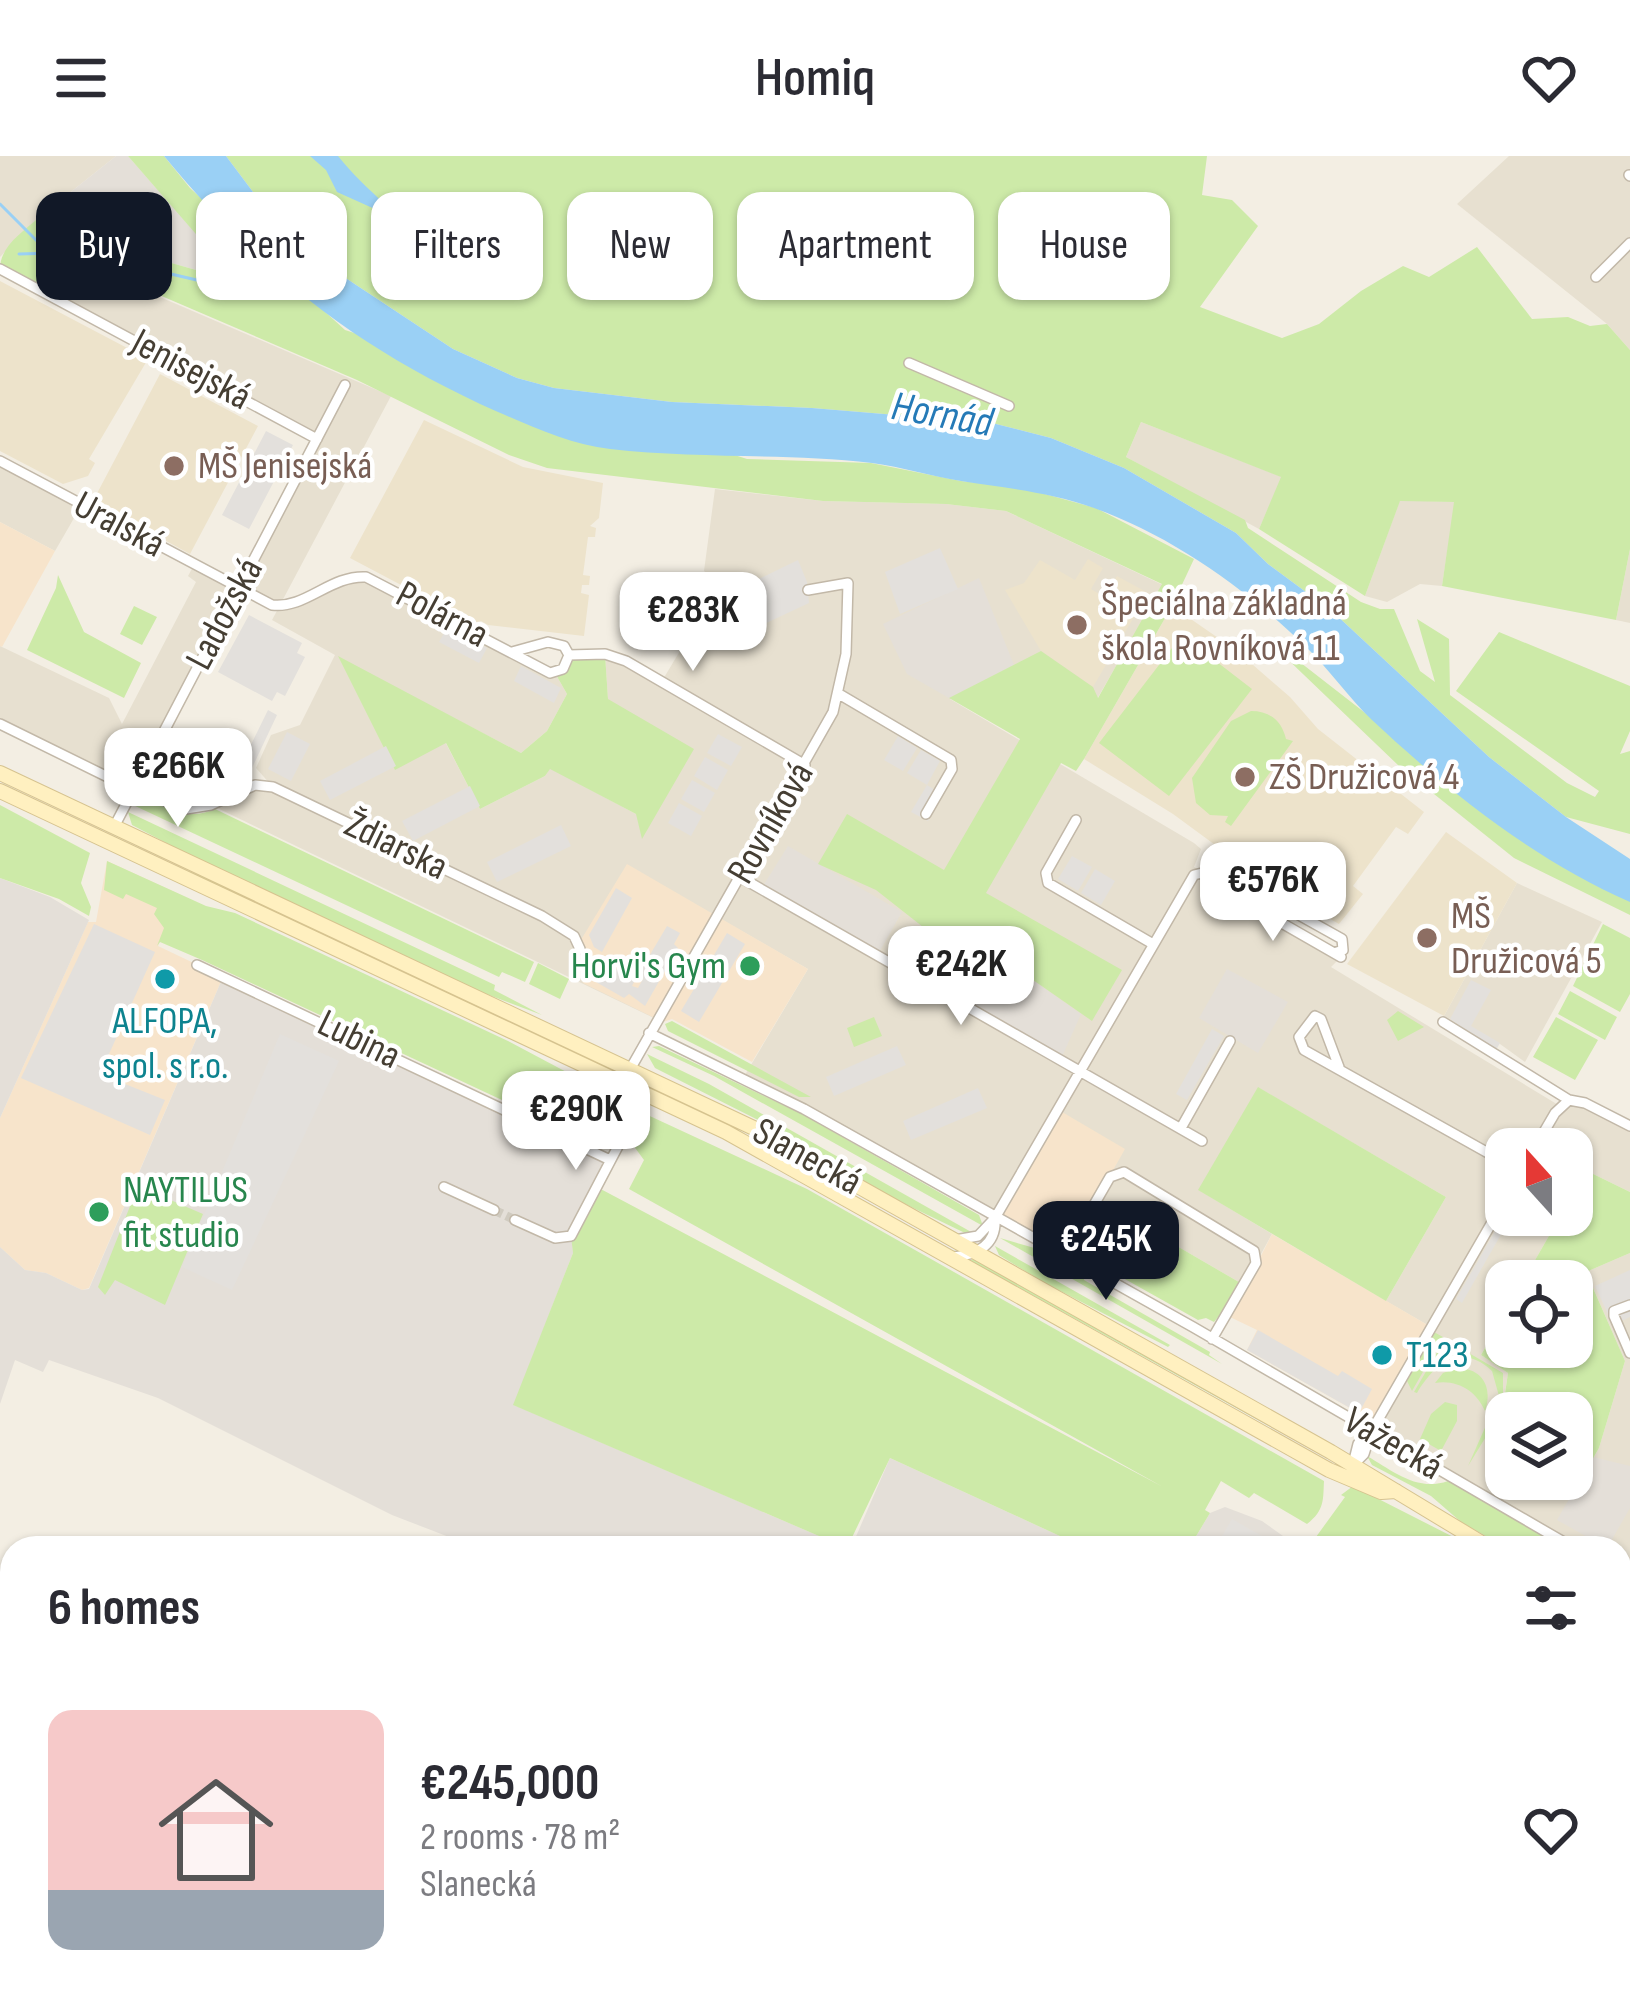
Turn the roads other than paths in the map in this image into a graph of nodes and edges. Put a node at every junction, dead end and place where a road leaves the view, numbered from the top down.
1 (1630, 243) edge
2 (0, 269) edge
3 (1595, 277) dead end
4 (909, 363) dead end
5 (345, 385) dead end
6 (1010, 406) dead end
7 (317, 439) junction
8 (0, 461) edge
9 (239, 587) junction
10 (808, 590) dead end
11 (512, 652) junction
12 (569, 655) junction
13 (839, 694) junction
14 (0, 724) edge
15 (805, 765) junction
16 (0, 773) edge
17 (134, 787) junction
18 (0, 791) edge
19 (926, 814) dead end
20 (1076, 820) dead end
21 (114, 827) junction
22 (106, 843) junction
23 (740, 878) junction
24 (1153, 944) junction
25 (580, 949) dead end
26 (1338, 956) dead end
27 (196, 965) dead end
28 (1443, 1022) dead end
29 (649, 1033) junction
30 (1230, 1041) dead end
31 (630, 1066) junction
32 (1339, 1067) junction
33 (1080, 1070) junction
34 (621, 1081) junction
35 (1569, 1100) junction
36 (636, 1112) dead end
37 (1630, 1126) edge
38 (1180, 1128) junction
39 (1546, 1128) edge
40 (1202, 1141) dead end
41 (586, 1147) junction
42 (1485, 1151) edge
43 (608, 1160) junction
44 (444, 1187) dead end
45 (494, 1210) tunnel mouth
46 (995, 1218) junction
47 (515, 1220) tunnel mouth
48 (1013, 1229) junction
49 (1485, 1234) edge
50 (993, 1238) junction
51 (955, 1240) junction
52 (976, 1252) junction
53 (951, 1257) junction
54 (1064, 1257) junction
55 (999, 1266) junction
56 (1630, 1305) edge
57 (1212, 1339) junction
58 (1630, 1353) edge
59 (1371, 1432) junction
60 (1348, 1471) junction
61 (1470, 1536) edge
62 (1553, 1536) edge

1 - 3 street
2 - 7 street, Jenisejská
4 - 6 street
5 - 7 street, Ladožská
7 - 9 street, Ladožská
8 - 9 street, Uralská
9 - 11 street, Polárna
9 - 17 street, Ladožská
10 - 13 street, Rovníková
11 - 12 street, Polárna
11 - 12 street, Polárna
12 - 15 street
13 - 15 street, Rovníková
13 - 19 street
14 - 17 street, Ždiarska
15 - 23 street, Rovníková
16 - 21 main road, Slanecká
17 - 21 street, Ladožská
17 - 25 street, Ždiarska
18 - 22 main road, Slanecká
20 - 24 street
21 - 22 street, Ladožská
21 - 31 main road, Slanecká
22 - 34 main road, Slanecká
23 - 29 street, Rovníková
23 - 33 street
24 - 26 street
24 - 33 street
27 - 41 street, Lubina
28 - 35 street
29 - 31 street, Rovníková
29 - 46 street
30 - 38 street
31 - 34 street, Rovníková
31 - 51 main road, Slanecká
32 - 32 street
32 - 42 street
33 - 38 street
33 - 46 street
34 - 41 street
34 - 53 main road, Slanecká
35 - 37 street
35 - 39 street
36 - 43 street
38 - 40 street
41 - 43 street, Lubina
43 - 47 street
44 - 45 street
46 - 48 street, Važecká
46 - 50 street
46 - 51 street
48 - 50 street
48 - 54 street, Važecká
49 - 59 street
50 - 52 street
50 - 55 street
51 - 52 main road, Slanecká
52 - 53 street
52 - 55 main road, Slanecká
53 - 60 main road, Slanecká
54 - 57 street, Važecká
54 - 57 street
55 - 60 main road, Slanecká
56 - 58 street
57 - 59 street, Važecká
59 - 60 street
59 - 62 street, Važecká
60 - 61 main road, Slanecká

